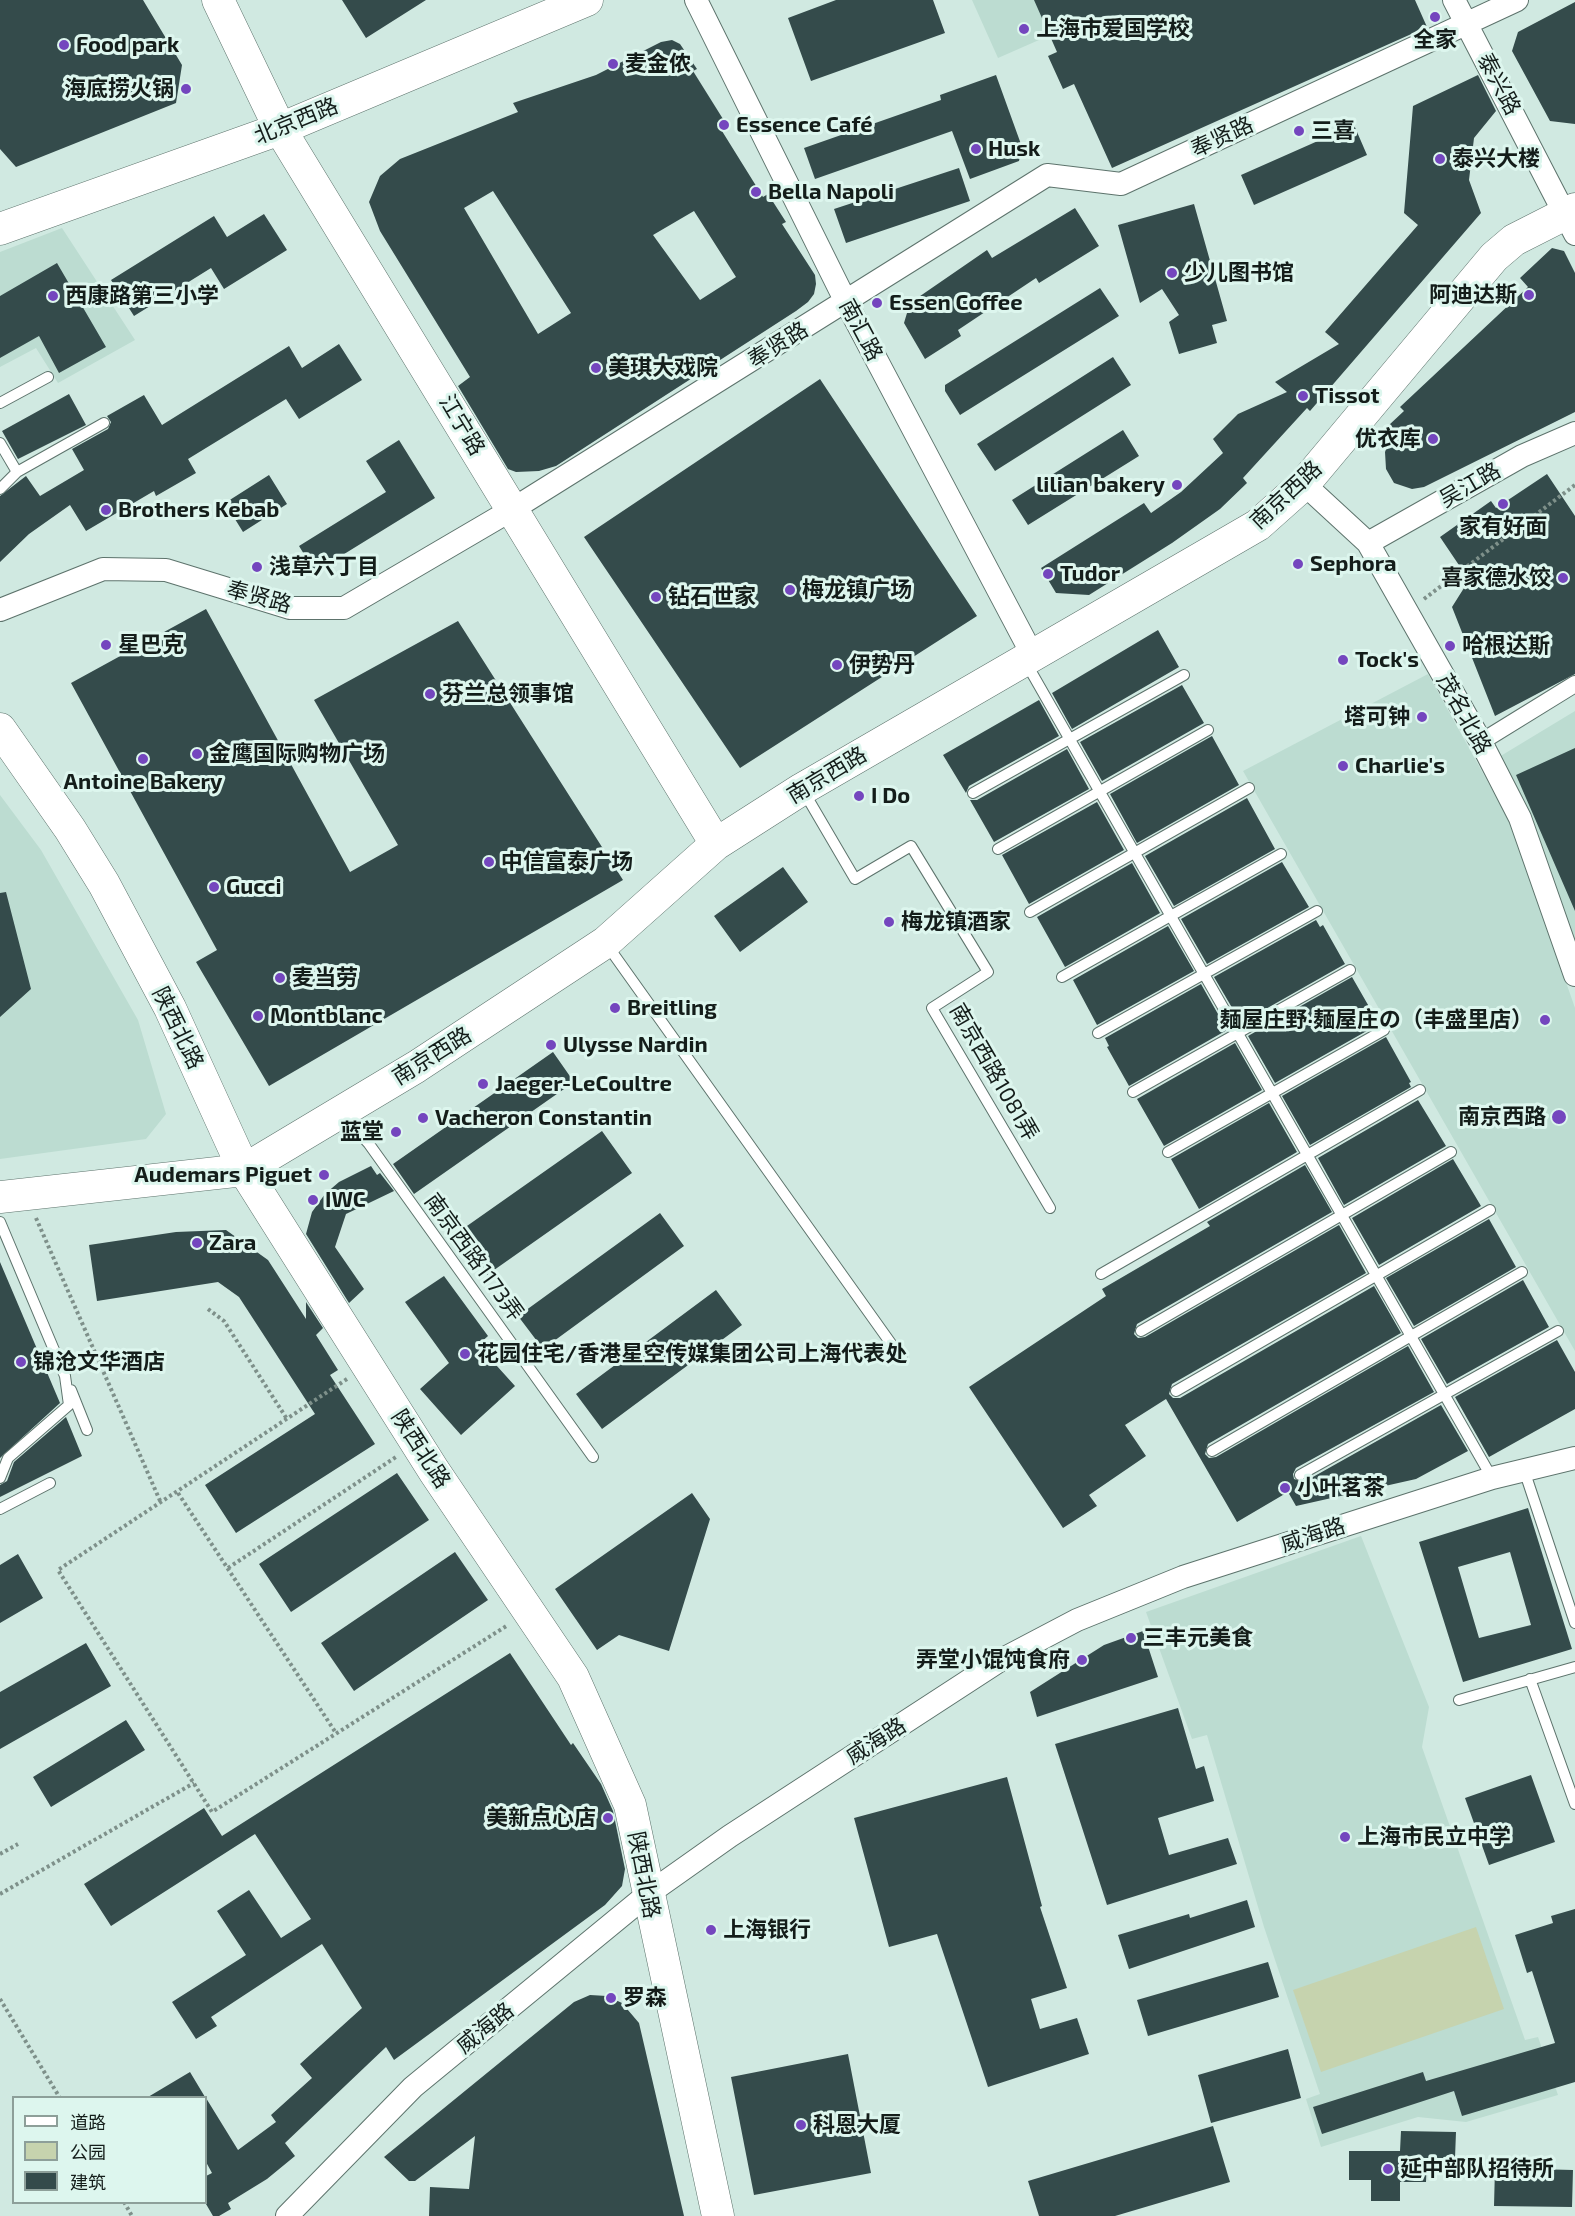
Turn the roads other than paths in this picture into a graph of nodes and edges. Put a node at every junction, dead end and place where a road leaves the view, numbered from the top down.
1 (218, 0) edge
2 (587, 0) edge
3 (696, 0) edge
4 (1454, 0) edge
5 (1517, 0) edge
6 (1467, 24) junction
7 (280, 129) junction
8 (1572, 218) edge
9 (0, 229) edge
10 (846, 302) junction
11 (48, 377) dead end
12 (0, 403) edge
13 (104, 423) dead end
14 (1575, 433) edge
15 (0, 443) edge
16 (16, 472) junction
17 (1304, 483) junction
18 (0, 489) edge
19 (513, 509) junction
20 (1368, 543) junction
21 (0, 610) edge
22 (1029, 659) junction
23 (1184, 675) dead end
24 (1575, 684) edge
25 (0, 729) edge
26 (1208, 730) dead end
27 (1070, 740) junction
28 (1481, 742) junction
29 (1249, 788) dead end
30 (802, 789) junction
31 (1100, 792) junction
32 (973, 793) dead end
33 (716, 844) junction
34 (998, 849) dead end
35 (1135, 853) junction
36 (1281, 854) dead end
37 (1317, 911) dead end
38 (1030, 912) dead end
39 (1171, 916) junction
40 (606, 942) junction
41 (1350, 970) dead end
42 (1204, 974) junction
43 (1575, 975) edge
44 (1062, 977) dead end
45 (1384, 1030) dead end
46 (1098, 1033) dead end
47 (1238, 1033) junction
48 (1420, 1090) dead end
49 (1133, 1092) dead end
50 (1272, 1094) junction
51 (340, 1112) junction
52 (1168, 1152) dead end
53 (1451, 1152) dead end
54 (1307, 1155) junction
55 (244, 1170) junction
56 (13, 1196) edge
57 (1050, 1208) dead end
58 (1490, 1210) dead end
59 (1341, 1215) junction
60 (0, 1222) edge
61 (1522, 1272) dead end
62 (1101, 1274) dead end
63 (1376, 1276) junction
64 (1141, 1331) dead end
65 (1558, 1331) dead end
66 (1411, 1336) junction
67 (902, 1359) dead end
68 (65, 1376) junction
69 (1176, 1391) dead end
70 (1444, 1394) junction
71 (87, 1430) dead end
72 (1212, 1451) dead end
73 (593, 1457) dead end
74 (1575, 1458) edge
75 (1524, 1470) junction
76 (1300, 1475) dead end
77 (0, 1478) edge
78 (1492, 1478) junction
79 (50, 1483) dead end
80 (0, 1509) edge
81 (1575, 1623) edge
82 (1575, 1667) edge
83 (1530, 1679) junction
84 (1459, 1700) dead end
85 (1575, 1804) edge
86 (648, 1894) junction
87 (287, 2216) edge
88 (718, 2216) edge

1 - 7 main road, 江宁路
2 - 7 main road, 北京西路
3 - 10 street, 南汇路
4 - 6 street, 泰兴路
5 - 6 street, 奉贤路
6 - 8 street, 泰兴路
6 - 10 street, 奉贤路
7 - 9 main road, 北京西路
7 - 19 main road, 江宁路
8 - 17 main road, 南京西路
10 - 19 street, 奉贤路
10 - 22 street, 南汇路
11 - 12 lane
13 - 16 lane
14 - 20 street, 吴江路
15 - 16 lane
16 - 18 lane
17 - 20 street, 茂名北路
17 - 22 main road, 南京西路
19 - 21 street, 奉贤路
19 - 33 main road, 江宁路
20 - 28 street, 茂名北路
22 - 27 lane
22 - 30 main road, 南京西路
23 - 27 lane
24 - 28 street
25 - 55 main road, 陕西北路
26 - 31 lane
27 - 31 lane
27 - 32 lane
28 - 43 street, 茂名北路
29 - 35 lane
30 - 33 main road, 南京西路
30 - 57 lane, 南京西路1081弄
31 - 34 lane
31 - 35 lane
33 - 40 main road, 南京西路
35 - 38 lane
35 - 39 lane
36 - 39 lane
37 - 42 lane
39 - 42 lane
39 - 44 lane
40 - 51 main road, 南京西路
40 - 67 lane
41 - 47 lane
42 - 46 lane
42 - 47 lane
45 - 50 lane
47 - 49 lane
47 - 50 lane
48 - 54 lane
50 - 52 lane
50 - 54 lane
51 - 55 main road, 南京西路
51 - 73 lane, 南京西路1173弄
53 - 59 lane
54 - 59 lane
54 - 62 lane
55 - 56 main road, 南京西路
55 - 86 main road, 陕西北路
58 - 63 lane
59 - 63 lane
59 - 64 lane
60 - 68 lane
61 - 66 lane
63 - 66 lane
63 - 69 lane
65 - 70 lane
66 - 70 lane
66 - 72 lane
68 - 71 lane
68 - 77 lane
70 - 76 lane
70 - 78 lane
74 - 75 street, 威海路
75 - 78 street, 威海路
75 - 81 lane
78 - 86 street, 威海路
79 - 80 lane
82 - 83 lane
83 - 84 lane
83 - 85 lane
86 - 87 street, 威海路
86 - 88 main road, 陕西北路

